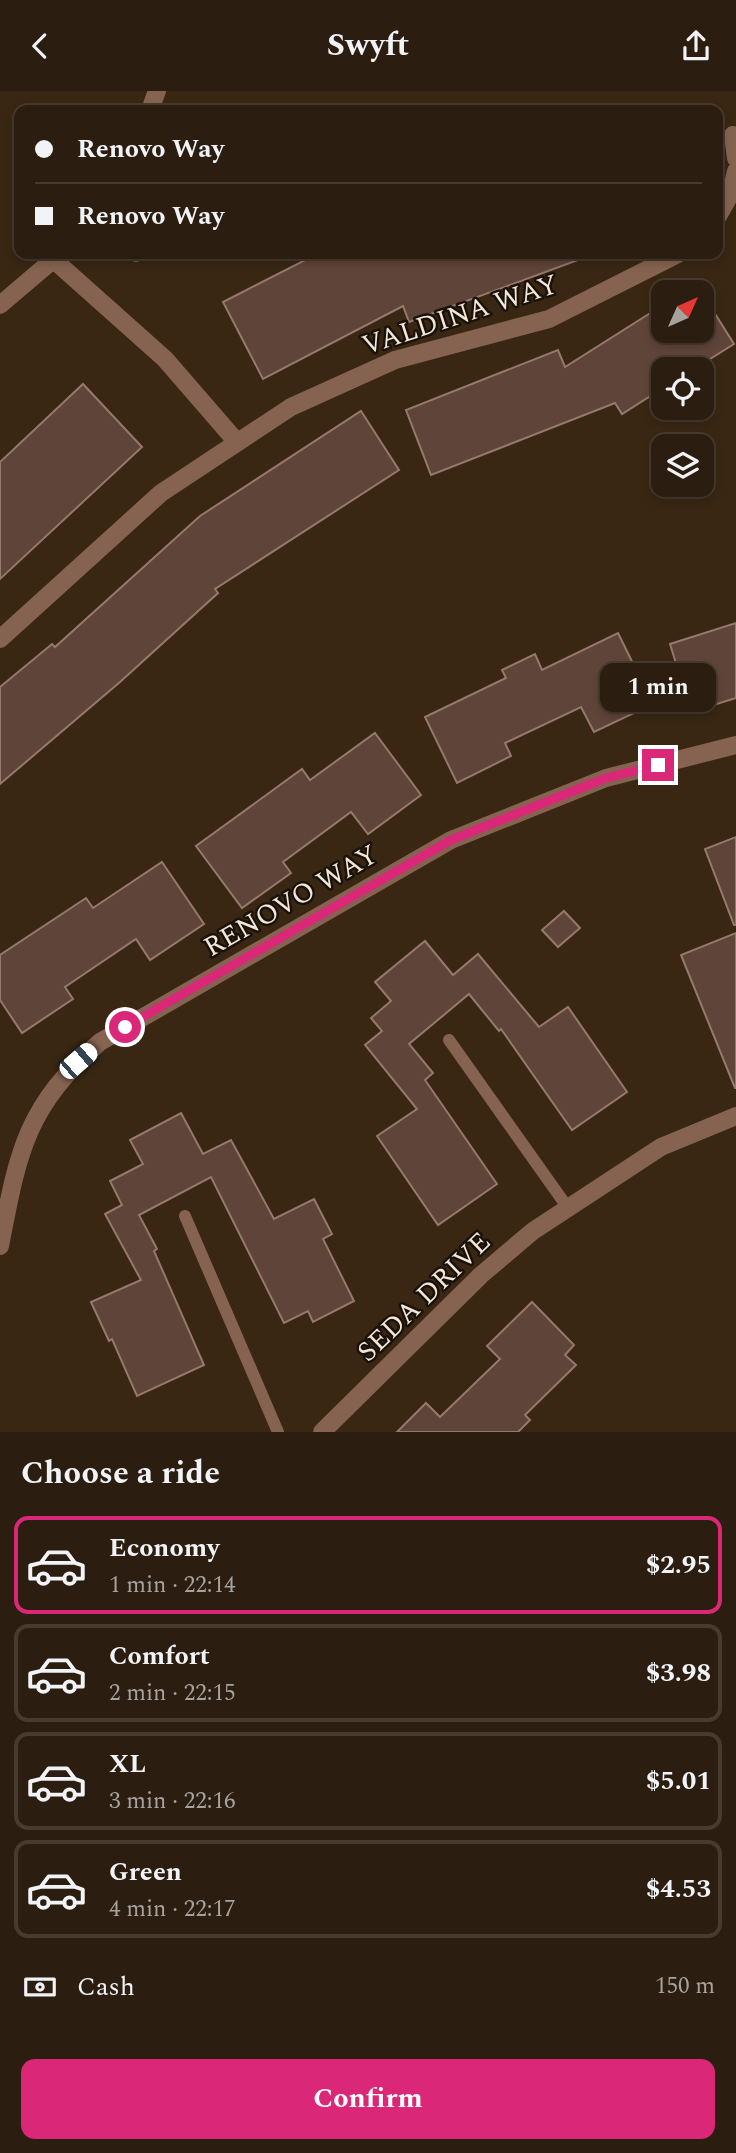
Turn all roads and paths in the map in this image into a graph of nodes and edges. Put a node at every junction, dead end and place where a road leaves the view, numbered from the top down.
1 (733, 135) dead end
2 (736, 158) edge
3 (736, 171) edge
4 (723, 206) edge
5 (55, 259) edge
6 (59, 259) edge
7 (668, 259) edge
8 (0, 305) edge
9 (236, 441) junction
10 (0, 639) edge
11 (736, 745) edge
12 (449, 1040) dead end
13 (736, 1116) edge
14 (568, 1208) junction
15 (185, 1216) dead end
16 (0, 1246) edge
17 (278, 1432) edge
18 (322, 1432) edge

1 - 2 street
3 - 4 street
5 - 8 street
6 - 9 street
7 - 9 street, VALDINA WAY
9 - 10 street, VALDINA WAY
11 - 16 street, RENOVO WAY
12 - 14 lane
13 - 14 street, SEDA DRIVE
14 - 18 street, SEDA DRIVE
15 - 17 lane

